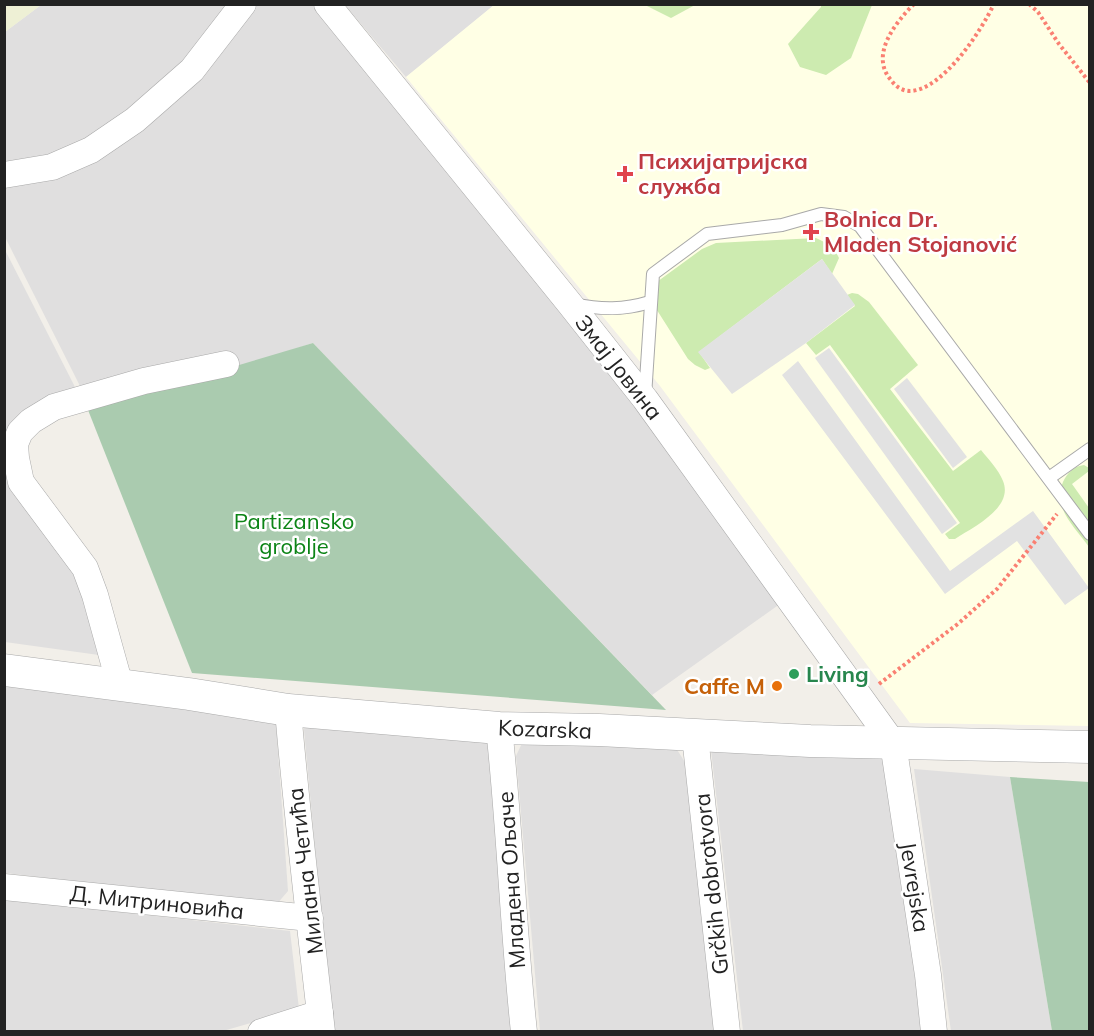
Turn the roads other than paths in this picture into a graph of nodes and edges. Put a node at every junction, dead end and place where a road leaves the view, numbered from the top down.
1 (243, 4) edge
2 (327, 4) edge
3 (4, 175) edge
4 (650, 302) junction
5 (570, 303) junction
6 (226, 364) dead end
7 (645, 399) junction
8 (1089, 449) edge
9 (1049, 478) junction
10 (1089, 534) edge
11 (4, 670) edge
12 (120, 685) junction
13 (288, 710) junction
14 (499, 728) junction
15 (695, 736) junction
16 (893, 743) junction
17 (1089, 747) edge
18 (4, 887) edge
19 (310, 918) junction
20 (321, 1022) edge
21 (261, 1032) edge
22 (524, 1032) edge
23 (727, 1032) edge
24 (934, 1032) edge

1 - 3 street
2 - 5 street, Змај Јовина
4 - 5 lane
4 - 7 lane
4 - 9 lane
5 - 7 street, Змај Јовина
6 - 12 street
7 - 16 street, Змај Јовина
8 - 9 lane
9 - 10 lane
11 - 12 street, Kozarska
12 - 13 street, Kozarska
13 - 14 street, Kozarska
13 - 19 street, Милана Четића
14 - 15 street, Kozarska
14 - 22 street, Младена Ољаче
15 - 16 street, Kozarska
15 - 23 street, Grčkih dobrotvora
16 - 17 street, Kozarska
16 - 24 street, Jevrejska
18 - 19 street, Д. Митриновића
19 - 20 street, Милана Четића
20 - 21 street

